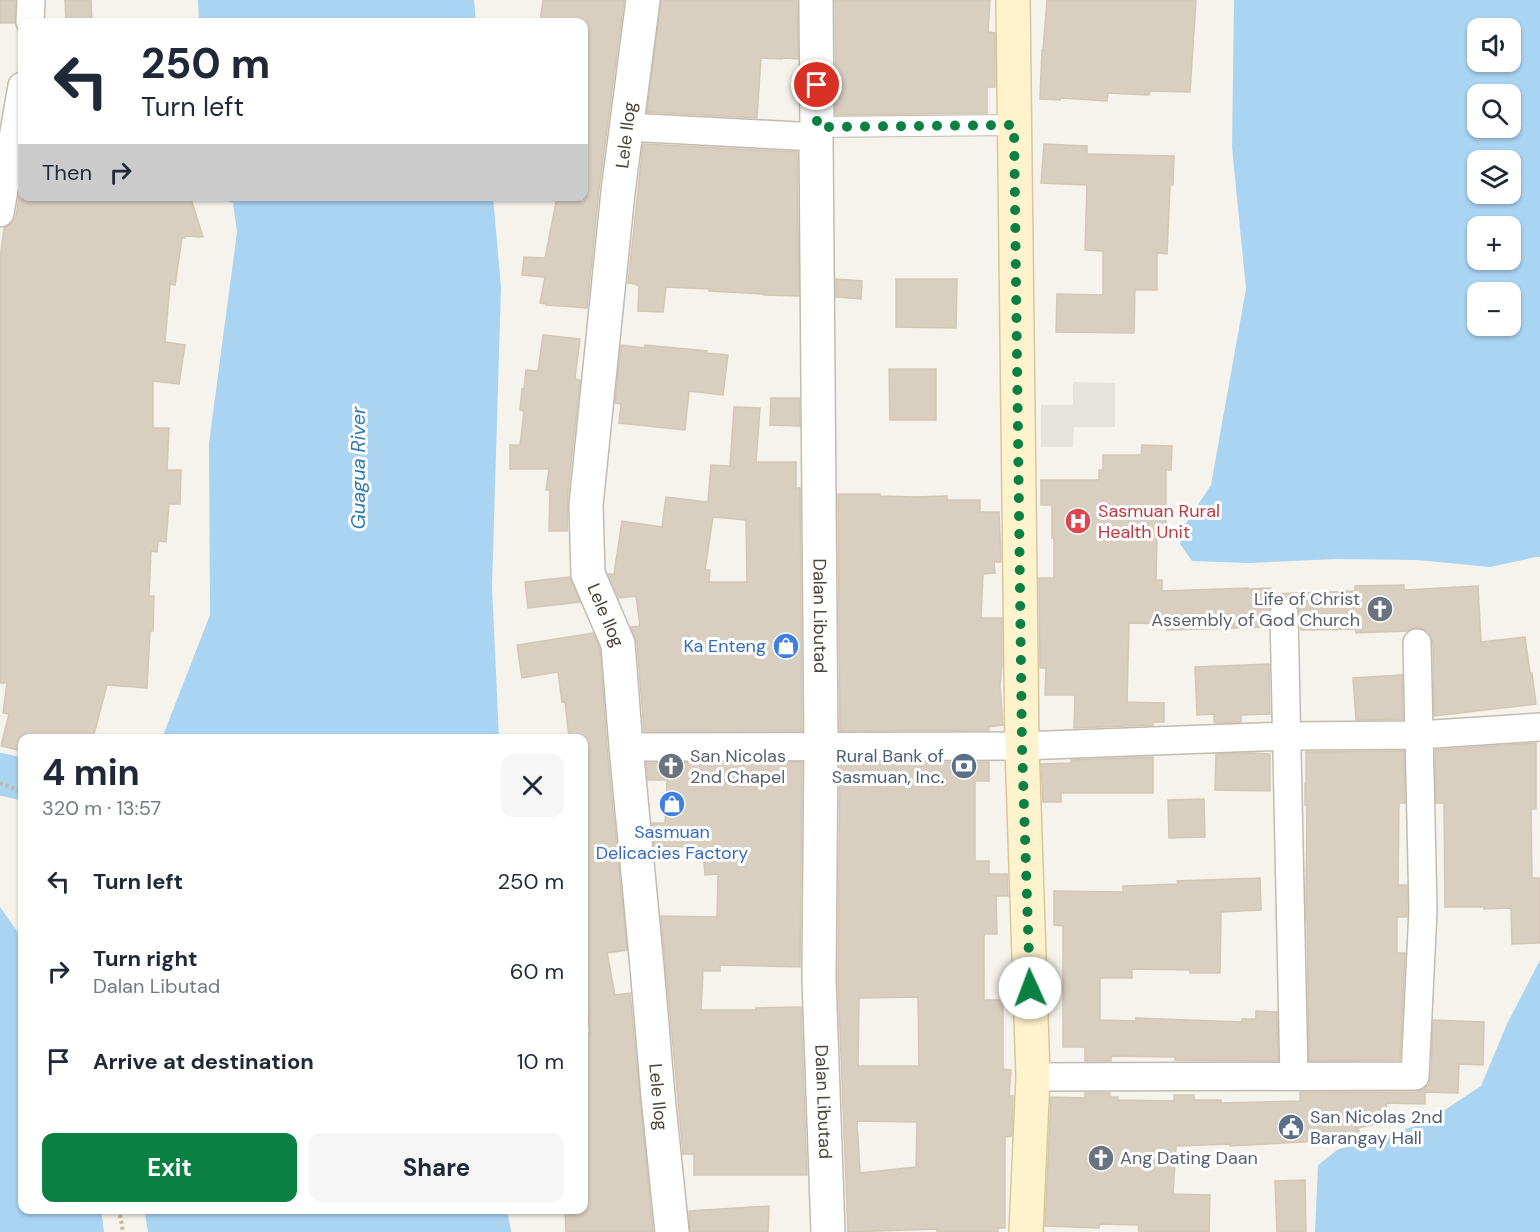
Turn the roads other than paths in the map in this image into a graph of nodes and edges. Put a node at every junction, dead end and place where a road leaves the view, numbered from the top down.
1 (31, 0) edge
2 (643, 0) edge
3 (816, 0) edge
4 (1013, 0) edge
5 (30, 18) edge
6 (14, 99) edge
7 (1014, 125) junction
8 (627, 127) junction
9 (816, 132) junction
10 (0, 213) edge
11 (1284, 614) dead end
12 (1417, 643) dead end
13 (1540, 728) edge
14 (1419, 735) junction
15 (1287, 736) junction
16 (821, 745) junction
17 (1022, 746) junction
18 (626, 747) junction
19 (1294, 1076) junction
20 (1033, 1077) junction
21 (672, 1232) edge
22 (828, 1232) edge
23 (1026, 1232) edge

1 - 5 street
2 - 8 street, Lele Ilog
3 - 9 street, Dalan Libutad
4 - 7 main road
6 - 10 street
7 - 9 street
7 - 17 main road
8 - 9 street
8 - 18 street, Lele Ilog
9 - 16 street, Dalan Libutad
11 - 15 street
12 - 14 street
13 - 14 street
14 - 15 street
14 - 19 street
15 - 17 street
15 - 19 street
16 - 17 street
16 - 18 street
16 - 22 street, Dalan Libutad
17 - 20 main road
18 - 21 street, Lele Ilog
19 - 20 street
20 - 23 main road

